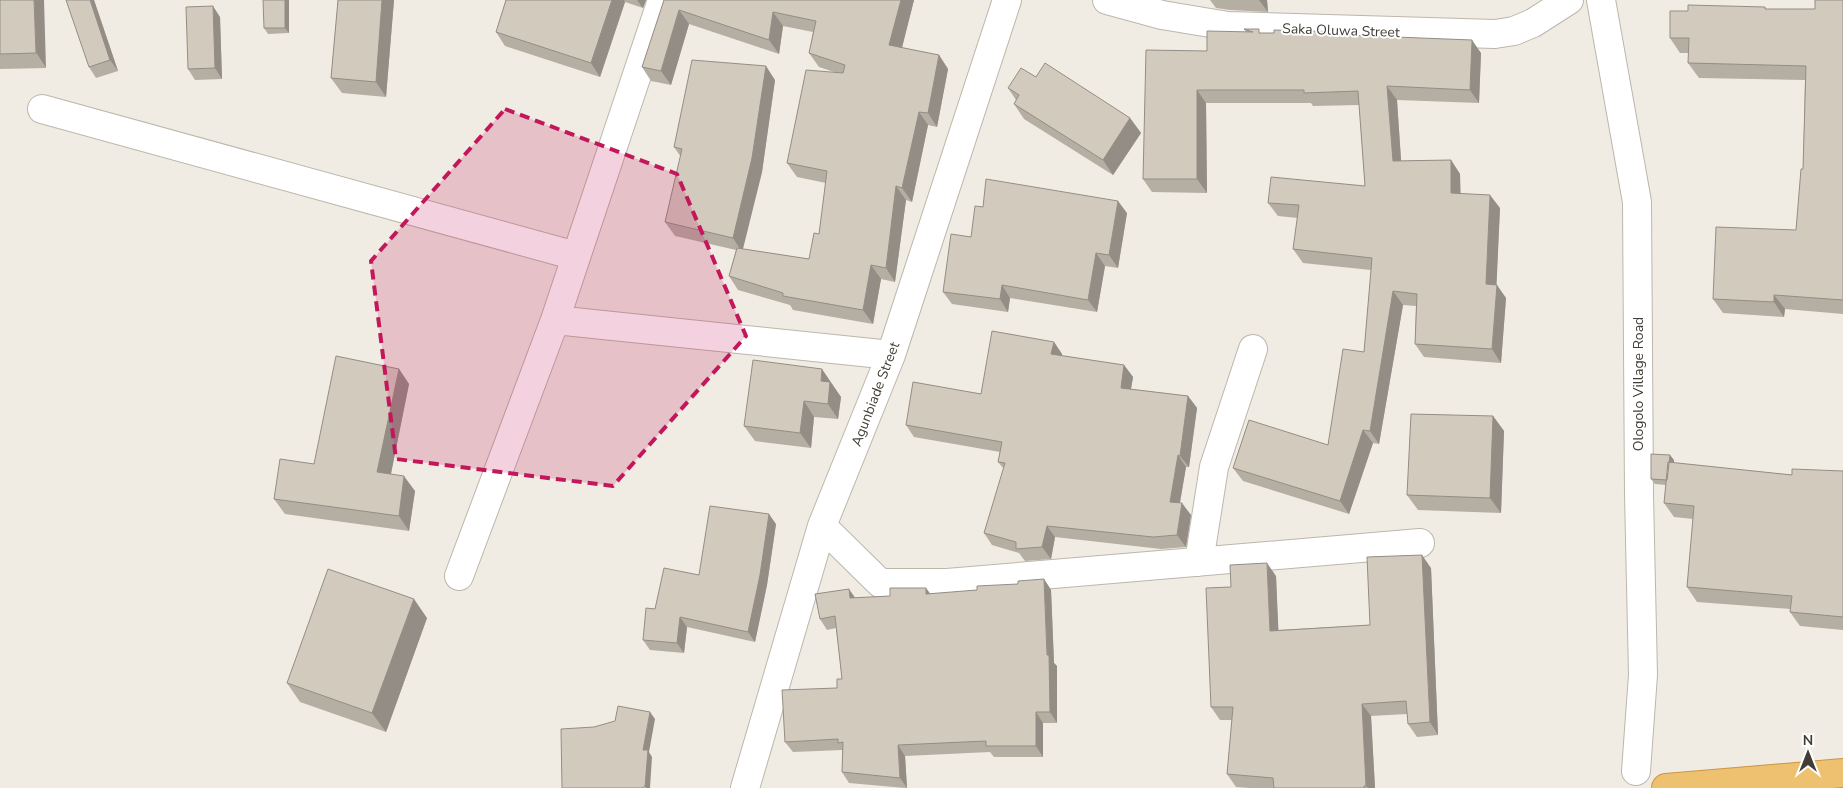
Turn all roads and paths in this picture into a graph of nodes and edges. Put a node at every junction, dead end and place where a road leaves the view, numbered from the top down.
1 (662, 0) edge
2 (1007, 0) edge
3 (1107, 0) edge
4 (1569, 0) edge
5 (1601, 0) edge
6 (42, 109) dead end
7 (576, 256) junction
8 (555, 320) junction
9 (1253, 349) dead end
10 (891, 354) junction
11 (822, 526) junction
12 (1420, 543) dead end
13 (1199, 562) junction
14 (460, 576) dead end
15 (1636, 771) dead end
16 (1843, 773) edge
17 (744, 788) edge
18 (1666, 788) edge

1 - 7 street
2 - 10 street, Agunbiade Street
3 - 4 street, Saka Oluwa Street
5 - 15 street, Ologolo Village Road
6 - 7 street
7 - 8 street
8 - 10 street
8 - 14 street
9 - 13 street
10 - 11 street, Agunbiade Street
11 - 13 street
11 - 17 street, Agunbiade Street
12 - 13 street
16 - 18 highway

